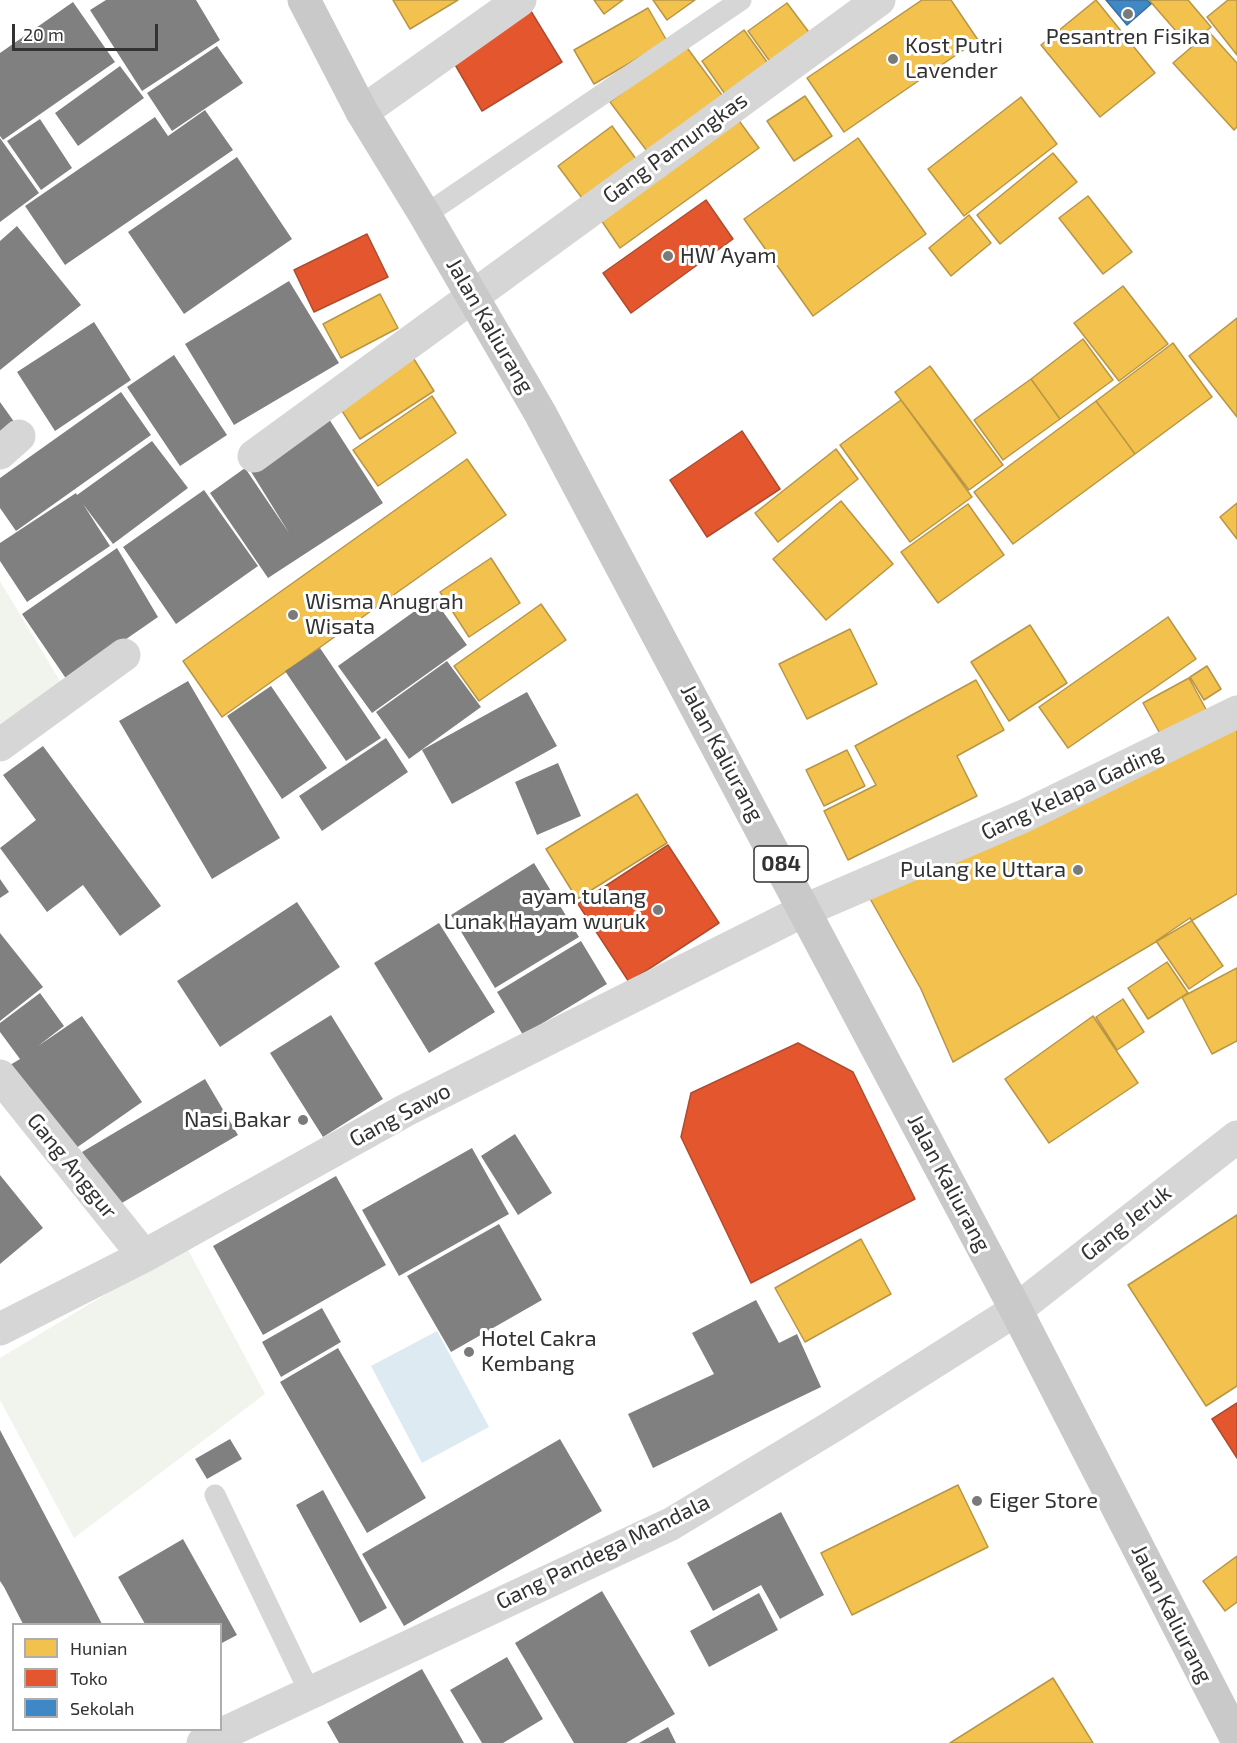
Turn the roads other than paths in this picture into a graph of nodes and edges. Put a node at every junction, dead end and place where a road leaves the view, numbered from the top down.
1 (304, 0) edge
2 (520, 0) edge
3 (741, 0) edge
4 (879, 0) edge
5 (362, 112) junction
6 (425, 215) junction
7 (473, 297) junction
8 (254, 456) dead end
9 (124, 656) dead end
10 (1237, 712) edge
11 (0, 746) edge
12 (805, 910) junction
13 (0, 1076) edge
14 (1237, 1137) edge
15 (144, 1256) junction
16 (1016, 1310) junction
17 (0, 1329) edge
18 (215, 1495) dead end
19 (310, 1693) junction
20 (224, 1739) edge
21 (1237, 1740) edge

1 - 5 main road, Jalan Kaliurang / 084
2 - 5 street
3 - 6 lane
4 - 7 street, Gang Pamungkas
5 - 6 main road, Jalan Kaliurang / 084
6 - 7 main road, Jalan Kaliurang / 084
7 - 8 street, Gang Pamungkas
7 - 12 main road, Jalan Kaliurang / 084
9 - 11 street
10 - 12 street, Gang Kelapa Gading
12 - 15 street, Gang Sawo
12 - 16 main road, Jalan Kaliurang / 084
13 - 15 street, Gang Anggur
14 - 16 street, Gang Jeruk
15 - 17 street, Gang Sawo
16 - 19 street, Gang Pandega Mandala
16 - 21 main road, Jalan Kaliurang / 084
18 - 19 lane
19 - 20 street, Gang Pandega Mandala

